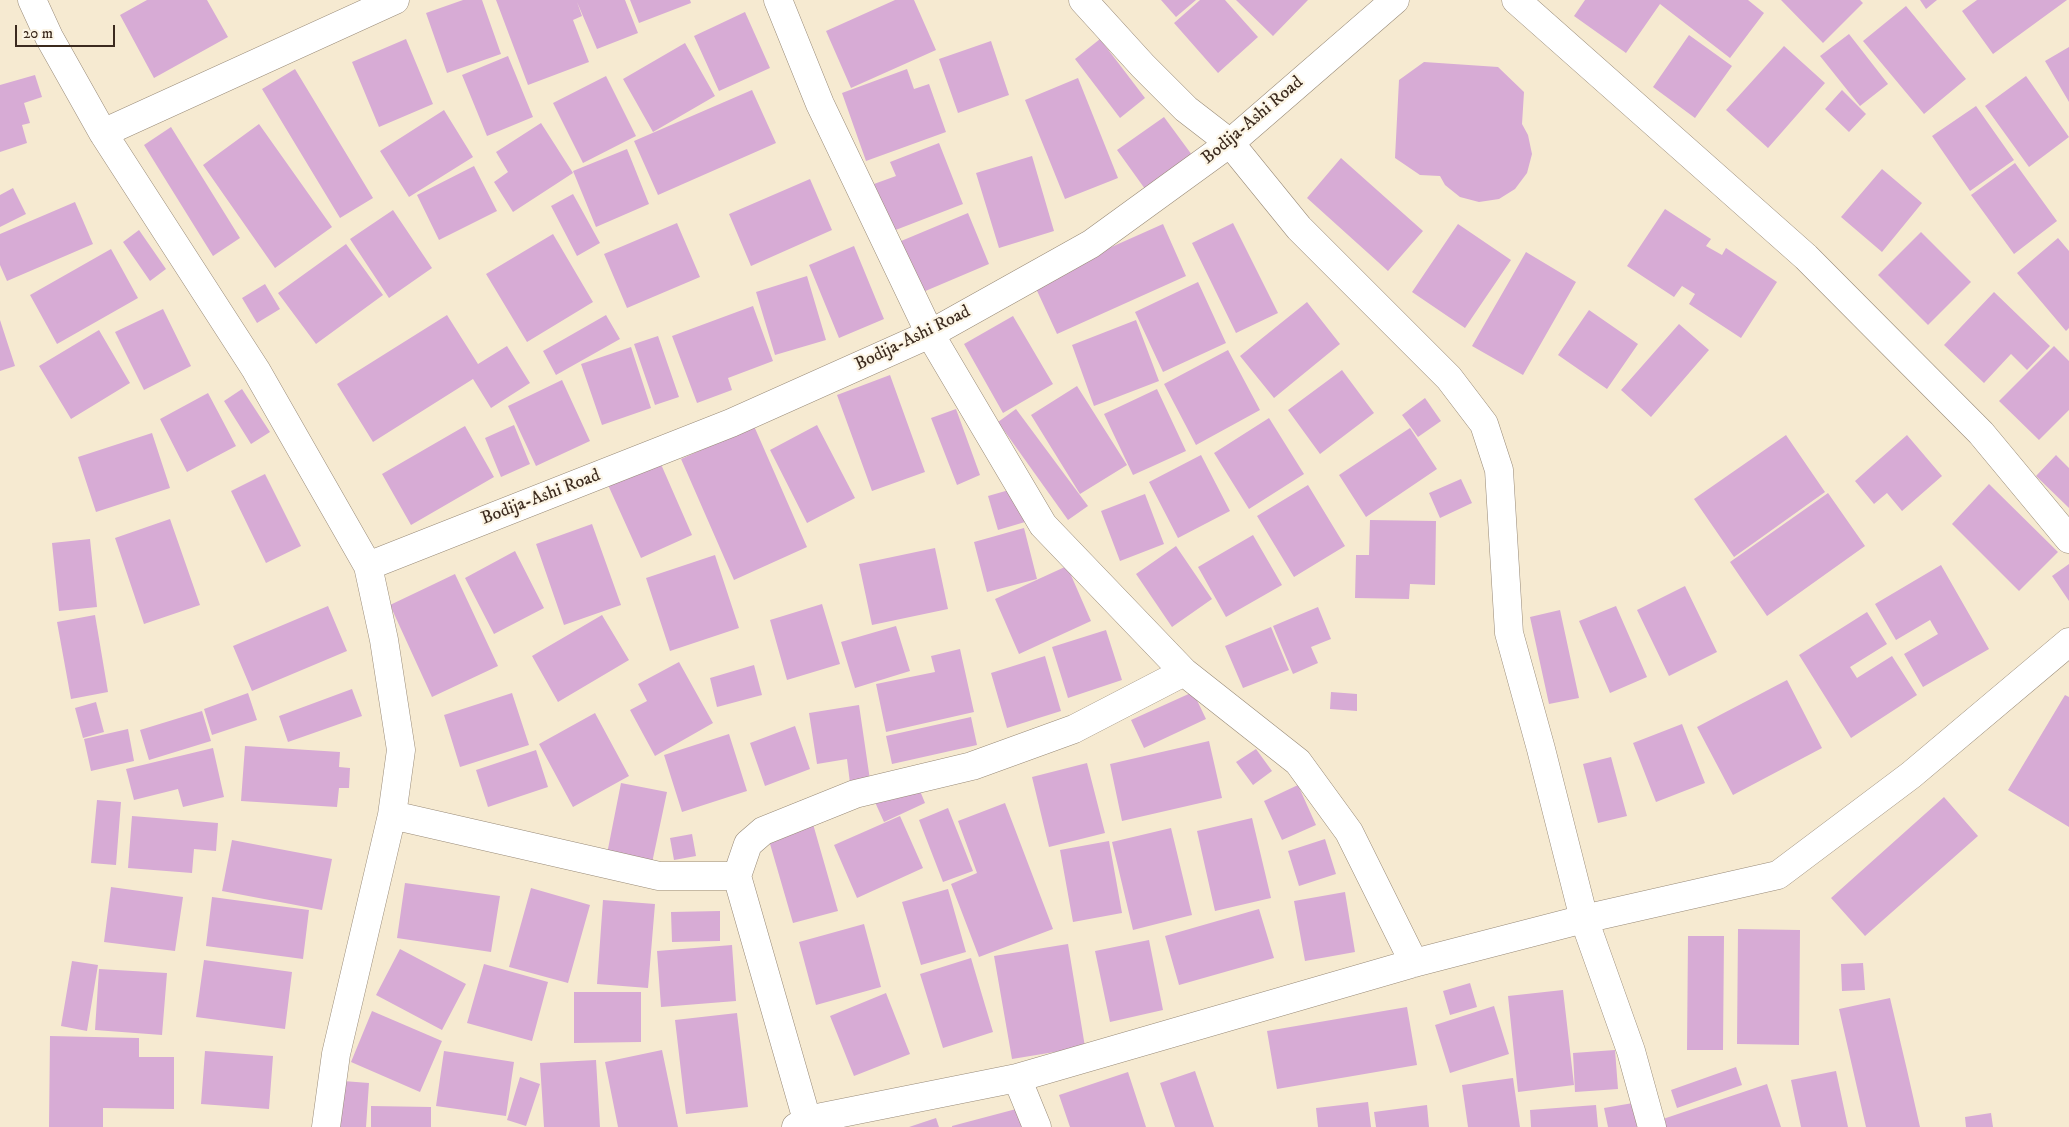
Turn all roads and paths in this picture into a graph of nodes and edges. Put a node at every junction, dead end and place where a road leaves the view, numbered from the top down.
1 (32, 0) edge
2 (395, 0) edge
3 (778, 0) edge
4 (1083, 0) edge
5 (1395, 0) edge
6 (1516, 0) edge
7 (103, 133) junction
8 (1230, 143) junction
9 (930, 334) junction
10 (2069, 539) edge
11 (368, 566) junction
12 (2069, 642) edge
13 (1184, 672) junction
14 (392, 816) junction
15 (737, 876) junction
16 (1584, 920) junction
17 (1414, 963) junction
18 (1017, 1078) junction
19 (802, 1124) edge
20 (326, 1127) edge
21 (1037, 1127) edge
22 (1652, 1127) edge

1 - 7 street
2 - 7 street
3 - 9 street
4 - 8 street
5 - 8 street, Bodija-Ashi Road
6 - 10 street
7 - 11 street
8 - 9 street, Bodija-Ashi Road
8 - 16 street
9 - 11 street, Bodija-Ashi Road
9 - 13 street
11 - 14 street
12 - 16 street
13 - 15 street
13 - 17 street
14 - 15 street
14 - 20 street
15 - 19 street
16 - 17 street
16 - 22 street
17 - 18 street
18 - 19 street
18 - 21 street

